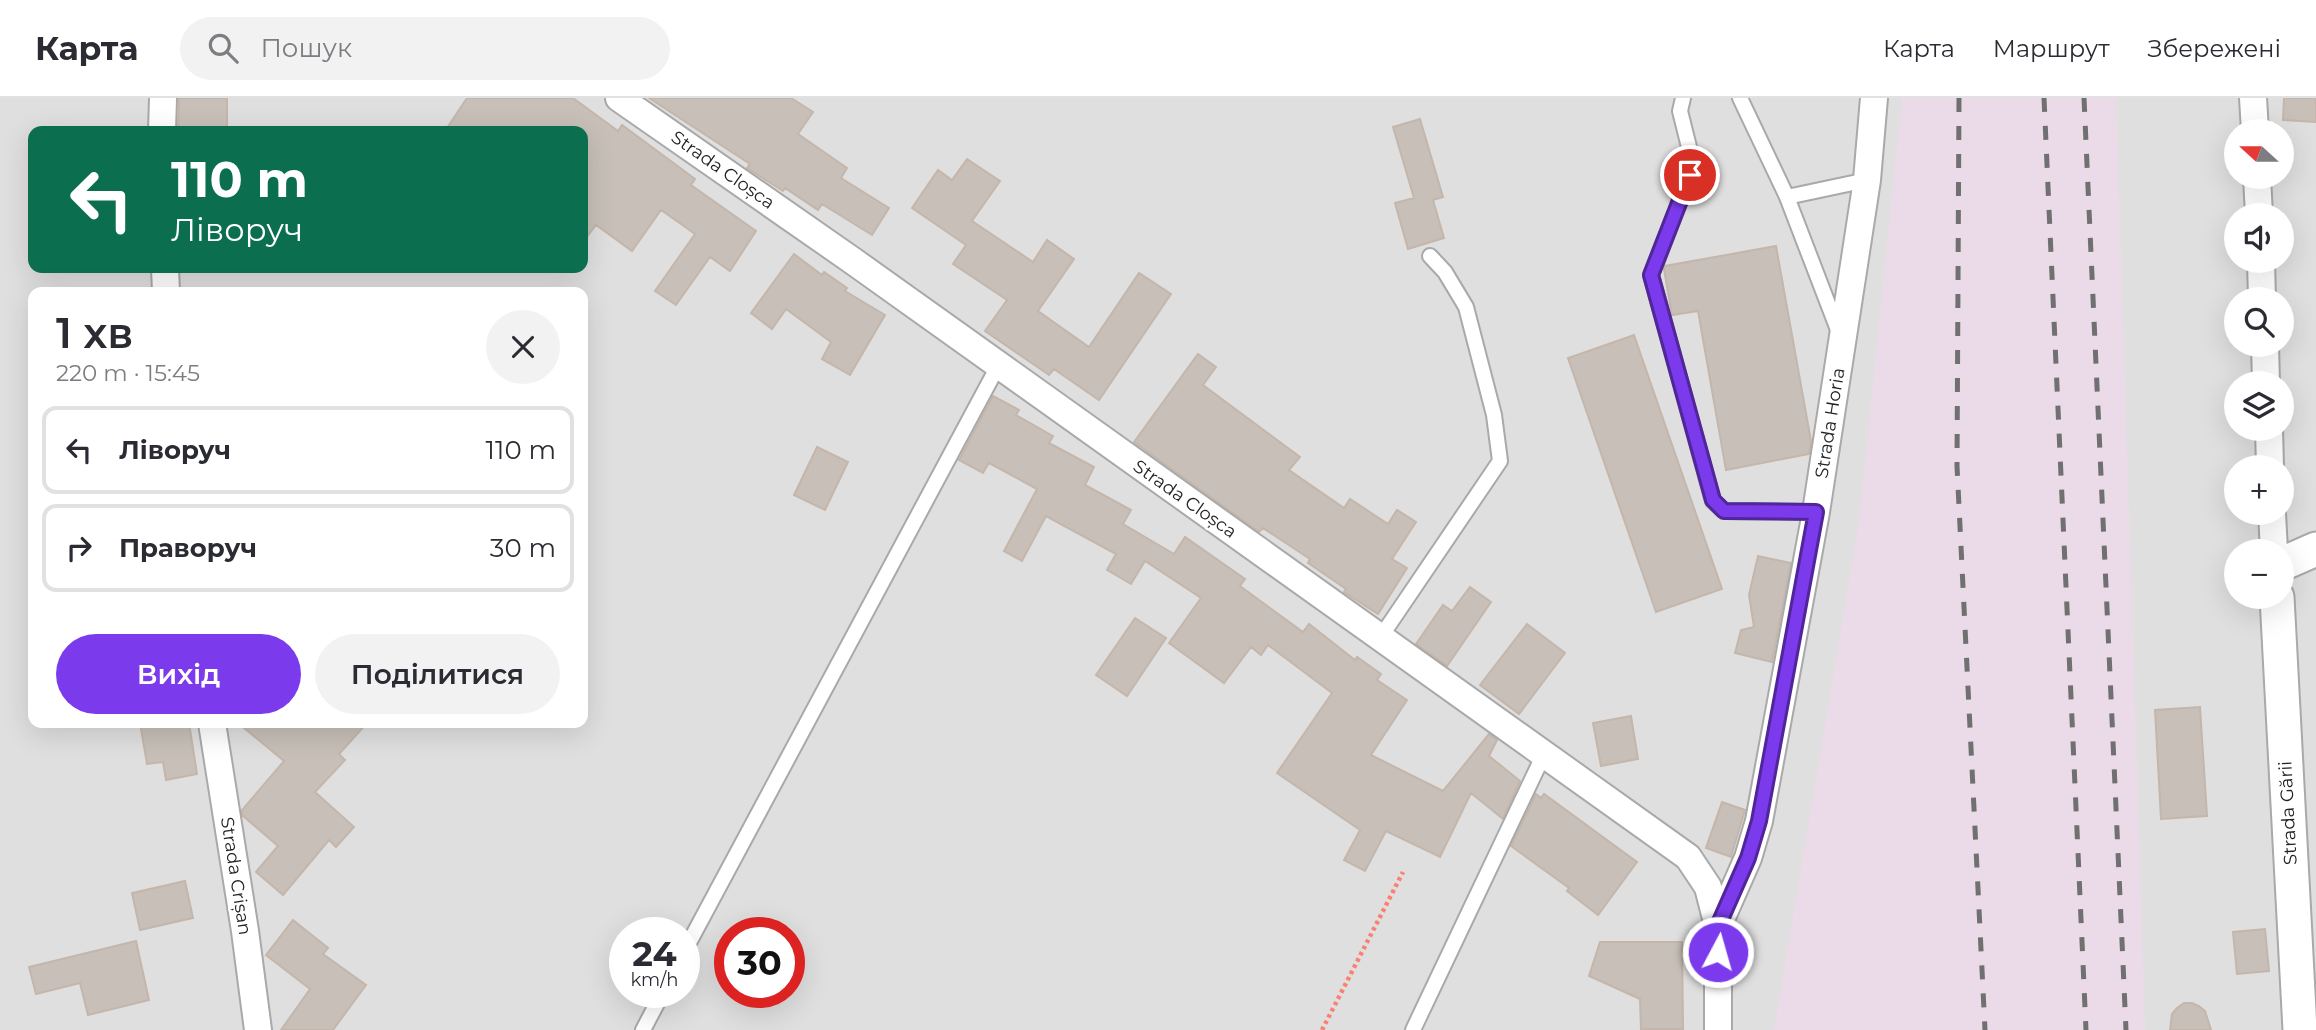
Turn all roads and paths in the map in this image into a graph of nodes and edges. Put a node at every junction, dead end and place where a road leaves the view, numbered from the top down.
1 (163, 98) edge
2 (619, 98) edge
3 (1683, 98) edge
4 (1740, 98) edge
5 (1874, 98) edge
6 (2253, 98) edge
7 (2254, 119) edge
8 (162, 126) edge
9 (1867, 180) junction
10 (1787, 197) junction
11 (1430, 256) dead end
12 (1843, 343) junction
13 (998, 366) junction
14 (1816, 512) junction
15 (2316, 550) edge
16 (2294, 559) edge
17 (2278, 609) edge
18 (1380, 638) junction
19 (213, 728) edge
20 (1544, 754) junction
21 (1403, 872) dead end
22 (700, 922) edge
23 (1718, 926) junction
24 (655, 1008) edge
25 (258, 1030) edge
26 (643, 1030) edge
27 (1322, 1030) edge
28 (1413, 1030) edge
29 (1718, 1030) edge
30 (2300, 1030) edge

1 - 8 street
2 - 13 street, Strada Cloșca
3 - 14 lane
4 - 10 lane
5 - 9 street, Strada Horia
6 - 7 street
9 - 10 lane
9 - 12 street, Strada Horia
10 - 12 lane
11 - 18 lane
12 - 14 street, Strada Horia
13 - 18 street, Strada Cloșca
13 - 22 lane
14 - 23 street, Strada Horia
15 - 16 street
17 - 30 street, Strada Gării
18 - 20 street, Strada Cloșca
19 - 25 street, Strada Crișan
20 - 23 street, Strada Cloșca
20 - 28 lane
21 - 27 path
23 - 29 street, Strada Horia
24 - 26 lane

